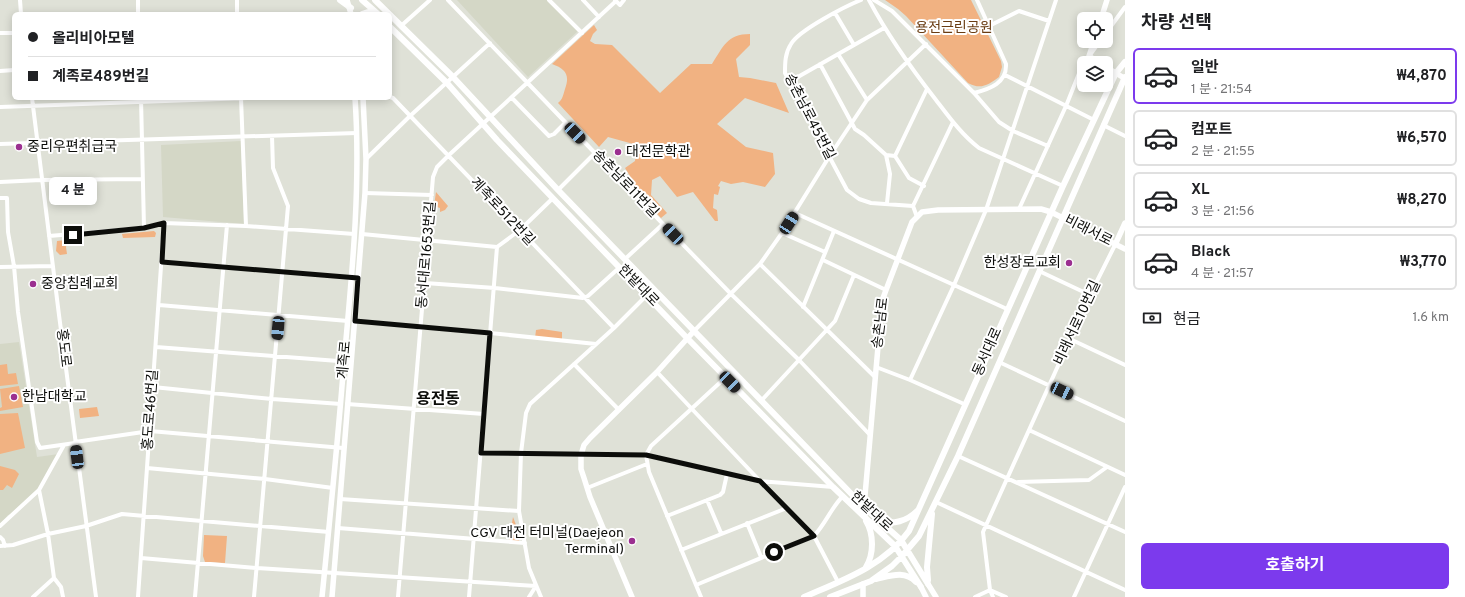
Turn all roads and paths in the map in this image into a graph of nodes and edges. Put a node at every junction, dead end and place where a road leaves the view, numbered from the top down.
1 (20, 0) edge
2 (138, 0) edge
3 (237, 0) edge
4 (340, 0) edge
5 (347, 0) edge
6 (362, 0) edge
7 (375, 0) edge
8 (430, 0) edge
9 (448, 0) edge
10 (549, 0) edge
11 (583, 0) edge
12 (616, 0) edge
13 (624, 0) edge
14 (861, 0) edge
15 (869, 0) edge
16 (874, 0) edge
17 (977, 0) edge
18 (1056, 0) edge
19 (1107, 0) edge
20 (1125, 8) edge
21 (351, 11) edge
22 (21, 12) edge
23 (138, 12) edge
24 (237, 12) edge
25 (375, 12) edge
26 (388, 12) edge
27 (1103, 12) edge
28 (835, 13) junction
29 (392, 16) edge
30 (599, 16) junction
31 (1049, 21) junction
32 (1113, 24) edge
33 (402, 25) junction
34 (988, 26) junction
35 (884, 28) junction
36 (392, 29) edge
37 (0, 33) edge
38 (12, 33) edge
39 (582, 33) junction
40 (490, 43) junction
41 (926, 44) junction
42 (854, 45) junction
43 (1092, 48) edge
44 (1095, 48) edge
45 (838, 54) junction
46 (1089, 56) joint
47 (907, 62) junction
48 (1125, 62) edge
49 (820, 64) junction
50 (12, 70) edge
51 (0, 71) edge
52 (1113, 71) edge
53 (1116, 73) junction
54 (1005, 75) junction
55 (453, 77) junction
56 (1077, 78) edge
57 (1125, 78) edge
58 (789, 82) junction
59 (447, 83) junction
60 (528, 84) junction
61 (1028, 87) junction
62 (927, 89) junction
63 (974, 92) junction
64 (512, 98) junction
65 (392, 99) edge
66 (32, 100) edge
67 (141, 100) edge
68 (241, 100) edge
69 (355, 100) edge
70 (362, 100) edge
71 (867, 100) junction
72 (33, 106) junction
73 (1066, 106) junction
74 (0, 107) edge
75 (410, 116) junction
76 (490, 118) junction
77 (1094, 120) junction
78 (953, 122) junction
79 (566, 123) junction
80 (853, 123) junction
81 (483, 125) junction
82 (1103, 126) junction
83 (1013, 131) junction
84 (358, 133) junction
85 (272, 136) junction
86 (1125, 136) edge
87 (243, 137) junction
88 (141, 140) junction
89 (37, 143) junction
90 (0, 144) edge
91 (1048, 146) junction
92 (595, 153) junction
93 (449, 155) junction
94 (886, 155) junction
95 (895, 156) junction
96 (829, 157) junction
97 (366, 158) junction
98 (1004, 159) junction
99 (1035, 174) junction
100 (142, 179) junction
101 (41, 180) junction
102 (0, 182) edge
103 (924, 186) junction
104 (1063, 186) junction
105 (558, 190) junction
106 (365, 193) junction
107 (432, 195) junction
108 (0, 198) edge
109 (553, 198) junction
110 (887, 204) junction
111 (914, 206) junction
112 (986, 210) junction
113 (1019, 210) junction
114 (1051, 212) junction
115 (795, 213) junction
116 (917, 217) junction
117 (1062, 218) junction
118 (164, 223) junction
119 (1125, 223) edge
120 (663, 224) junction
121 (227, 225) junction
122 (246, 226) junction
123 (144, 228) junction
124 (287, 230) junction
125 (520, 230) junction
126 (834, 231) junction
127 (782, 233) junction
128 (354, 234) junction
129 (362, 234) junction
130 (49, 236) junction
131 (428, 241) junction
132 (1115, 245) junction
133 (497, 247) junction
134 (1125, 249) edge
135 (825, 252) junction
136 (625, 259) junction
137 (823, 260) junction
138 (898, 260) junction
139 (162, 262) junction
140 (760, 264) junction
141 (14, 266) junction
142 (53, 266) junction
143 (0, 267) edge
144 (620, 267) junction
145 (223, 268) junction
146 (1039, 271) junction
147 (283, 272) junction
148 (854, 275) junction
149 (354, 278) junction
150 (425, 283) junction
151 (954, 285) junction
152 (495, 288) junction
153 (886, 290) junction
154 (732, 294) junction
155 (647, 295) junction
156 (1090, 295) junction
157 (583, 298) junction
158 (159, 305) junction
159 (803, 307) junction
160 (1007, 308) junction
161 (220, 310) junction
162 (279, 315) junction
163 (352, 321) junction
164 (421, 327) junction
165 (614, 328) junction
166 (694, 331) junction
167 (827, 331) junction
168 (490, 333) junction
169 (688, 339) junction
170 (1070, 339) junction
171 (596, 344) junction
172 (156, 347) junction
173 (216, 351) junction
174 (276, 356) junction
175 (800, 360) junction
176 (344, 362) junction
177 (351, 362) junction
178 (999, 362) junction
179 (574, 364) junction
180 (1125, 365) edge
181 (876, 368) junction
182 (657, 372) junction
183 (726, 377) junction
184 (875, 377) junction
185 (910, 380) junction
186 (1049, 386) junction
187 (153, 387) junction
188 (213, 393) junction
189 (272, 399) junction
190 (761, 401) junction
191 (344, 404) junction
192 (964, 404) junction
193 (691, 408) junction
194 (413, 409) junction
195 (619, 410) junction
196 (484, 414) junction
197 (1125, 421) edge
198 (1029, 430) junction
199 (150, 431) junction
200 (209, 435) junction
201 (870, 435) junction
202 (268, 441) junction
203 (75, 442) junction
204 (64, 445) junction
205 (336, 448) junction
206 (344, 448) junction
207 (481, 453) junction
208 (521, 454) junction
209 (581, 455) junction
210 (646, 455) junction
211 (958, 456) junction
212 (647, 464) junction
213 (1107, 467) junction
214 (147, 468) junction
215 (727, 474) junction
216 (206, 475) junction
217 (1125, 475) edge
218 (1007, 478) junction
219 (265, 479) junction
220 (760, 481) junction
221 (1016, 482) junction
222 (833, 487) junction
223 (1125, 487) edge
224 (333, 488) junction
225 (587, 488) junction
226 (39, 490) junction
227 (843, 496) junction
228 (340, 499) junction
229 (707, 500) junction
230 (406, 504) junction
231 (935, 504) junction
232 (864, 507) junction
233 (921, 507) junction
234 (476, 508) junction
235 (787, 508) junction
236 (519, 511) junction
237 (144, 516) junction
238 (667, 516) junction
239 (864, 517) junction
240 (202, 520) junction
241 (880, 521) junction
242 (747, 523) junction
243 (1108, 524) junction
244 (986, 525) junction
245 (0, 526) edge
246 (86, 526) junction
247 (260, 526) junction
248 (338, 528) junction
249 (329, 532) junction
250 (1125, 532) edge
251 (721, 533) junction
252 (48, 534) junction
253 (403, 534) junction
254 (814, 536) junction
255 (0, 537) edge
256 (473, 539) junction
257 (901, 540) junction
258 (525, 543) junction
259 (2, 546) edge
260 (895, 546) junction
261 (681, 550) junction
262 (908, 550) junction
263 (902, 556) junction
264 (761, 557) junction
265 (141, 558) junction
266 (198, 563) junction
267 (257, 568) junction
268 (863, 570) junction
269 (325, 571) junction
270 (334, 572) junction
271 (1086, 572) junction
272 (400, 577) junction
273 (54, 578) junction
274 (871, 581) junction
275 (470, 582) junction
276 (838, 582) junction
277 (863, 584) junction
278 (928, 584) junction
279 (696, 585) junction
280 (536, 586) junction
281 (921, 587) junction
282 (990, 590) junction
283 (1125, 590) edge
284 (33, 597) edge
285 (64, 597) edge
286 (96, 597) edge
287 (138, 597) edge
288 (195, 597) edge
289 (254, 597) edge
290 (322, 597) edge
291 (332, 597) edge
292 (398, 597) edge
293 (469, 597) edge
294 (529, 597) edge
295 (541, 597) edge
296 (632, 597) edge
297 (701, 597) edge
298 (804, 597) edge
299 (830, 597) edge
300 (863, 597) edge
301 (926, 597) edge
302 (936, 597) edge
303 (975, 597) edge
304 (993, 597) edge
305 (1006, 597) edge
306 (1074, 597) edge

1 - 22 street
2 - 23 street
3 - 24 street
4 - 21 main road
5 - 21 main road
6 - 25 main road
7 - 26 main road, 한밭대로
8 - 33 street
9 - 40 street, 송촌남로11번길
10 - 39 street
11 - 30 street
12 - 13 street
12 - 30 street, 동서대로1653번길
14 - 28 street, 송촌남로45번길
15 - 35 street
16 - 41 street
17 - 34 street
18 - 31 street
19 - 27 main road
20 - 32 street
28 - 42 street
28 - 58 street, 송촌남로45번길
29 - 33 main road, 한밭대로
30 - 39 street, 동서대로1653번길
31 - 34 street
31 - 61 street
33 - 55 main road, 한밭대로
34 - 54 street
35 - 42 street
35 - 47 street
36 - 59 main road, 한밭대로
37 - 38 street
39 - 60 street, 동서대로1653번길
40 - 55 street
40 - 60 street, 송촌남로11번길
41 - 47 street
41 - 63 street
42 - 45 street
43 - 46 main road
44 - 46 street
45 - 49 street
45 - 71 street
47 - 62 street
47 - 71 street
48 - 53 main road, 동서대로
49 - 58 street
49 - 80 street
50 - 51 street
52 - 53 main road
53 - 57 main road
53 - 77 main road, 동서대로
54 - 61 street
54 - 63 street
55 - 59 street
55 - 76 main road, 한밭대로
56 - 73 street
57 - 82 main road, 동서대로
58 - 96 street, 송촌남로45번길
59 - 75 street
59 - 81 main road, 한밭대로
60 - 64 street, 동서대로1653번길
60 - 79 street, 송촌남로11번길
61 - 73 street
61 - 83 street
62 - 78 street
62 - 95 street
63 - 83 street
64 - 76 street, 동서대로1653번길
64 - 79 street
65 - 75 street, 계족로512번길
66 - 72 street, 홍도로
67 - 72 street
67 - 88 street
68 - 87 street
69 - 84 main road, 계족로
70 - 97 main road, 계족로
71 - 80 street
72 - 74 street
72 - 89 street, 홍도로
73 - 77 street
73 - 91 street
75 - 93 street, 계족로512번길
75 - 97 street
76 - 81 street, 동서대로1653번길
76 - 105 main road, 한밭대로
77 - 104 main road, 동서대로
78 - 98 street
78 - 103 street
79 - 92 street, 송촌남로11번길
80 - 94 street
80 - 96 street
81 - 93 street, 동서대로1653번길
81 - 109 main road, 한밭대로
82 - 86 street
82 - 117 main road, 동서대로
83 - 91 street
83 - 98 street
84 - 85 street
84 - 128 main road, 계족로
85 - 87 street
85 - 124 street
87 - 88 street
87 - 122 street
88 - 89 street
88 - 100 street
89 - 90 street
89 - 101 street, 홍도로
91 - 99 street
92 - 105 street
92 - 120 street, 송촌남로11번길
93 - 107 street, 동서대로1653번길
93 - 125 street, 계족로512번길
94 - 95 street
94 - 110 street
95 - 103 street
96 - 110 street, 송촌남로45번길
96 - 115 street
97 - 106 main road, 계족로
98 - 99 street
98 - 112 street
99 - 104 street
99 - 113 street
100 - 101 street
100 - 123 street
101 - 102 street
101 - 130 street, 홍도로
103 - 111 street
104 - 114 main road, 동서대로
105 - 136 main road, 한밭대로
106 - 107 street
106 - 129 main road, 계족로
107 - 131 street, 동서대로1653번길
108 - 141 street
109 - 125 street
109 - 144 main road, 한밭대로
110 - 111 street, 송촌남로45번길
111 - 116 street
112 - 113 main road
112 - 116 main road
112 - 151 street
113 - 114 main road
114 - 117 main road, 비래서로
114 - 160 main road, 동서대로
115 - 126 street
115 - 127 street
116 - 138 main road, 송촌남로
117 - 132 main road, 비래서로
117 - 146 main road, 동서대로
118 - 121 street
118 - 123 street
118 - 139 street, 홍도로46번길
119 - 132 main road
120 - 136 street
120 - 154 street, 송촌남로11번길
121 - 122 street
121 - 145 street
122 - 124 street
123 - 130 street
124 - 128 street
124 - 147 street
125 - 133 street
125 - 157 street, 계족로512번길
126 - 135 street
126 - 138 street
127 - 135 street
127 - 140 street
128 - 149 main road, 계족로
129 - 131 street
129 - 149 main road, 계족로
130 - 142 street, 홍도로
131 - 133 street
131 - 150 street, 동서대로1653번길
132 - 134 main road, 비래서로
132 - 156 street, 비래서로10번길
133 - 152 street
135 - 137 street
136 - 166 main road, 한밭대로
137 - 148 street
137 - 159 street
138 - 151 street
138 - 153 main road, 송촌남로
139 - 145 street
139 - 158 street, 홍도로46번길
140 - 154 street
140 - 159 street
141 - 142 street
141 - 143 street
141 - 204 street
142 - 203 street, 홍도로
144 - 155 main road, 한밭대로
144 - 157 street
145 - 147 street
145 - 161 street
146 - 156 street
146 - 178 main road, 동서대로
147 - 149 street
147 - 162 street
148 - 153 street
148 - 167 street
149 - 163 main road, 계족로
150 - 152 street
150 - 164 street, 동서대로1653번길
151 - 160 street
151 - 185 street
152 - 157 street
152 - 168 street
153 - 181 main road, 송촌남로
154 - 166 street
154 - 175 street, 송촌남로11번길
155 - 165 street
155 - 169 main road, 한밭대로
156 - 170 street, 비래서로10번길
157 - 165 street, 계족로512번길
158 - 161 street
158 - 172 street, 홍도로46번길
159 - 167 street
160 - 192 main road, 동서대로
161 - 162 street
161 - 173 street
162 - 163 street
162 - 174 street
163 - 164 street
163 - 176 main road, 계족로
163 - 177 main road, 계족로
164 - 168 street
164 - 194 street, 동서대로1653번길
165 - 171 street
166 - 169 main road
166 - 190 main road, 한밭대로
167 - 175 street
167 - 184 street
168 - 171 street
168 - 196 street
169 - 182 main road
169 - 183 main road, 한밭대로
170 - 180 street
170 - 186 street, 비래서로10번길
171 - 179 street
172 - 173 street
172 - 187 street, 홍도로46번길
173 - 174 street
173 - 188 street
174 - 176 street
174 - 189 street
175 - 190 street
175 - 201 street, 송촌남로11번길
176 - 177 street
176 - 191 main road, 계족로
177 - 191 main road, 계족로
178 - 186 street
178 - 211 main road, 동서대로
179 - 195 street
179 - 208 street
181 - 184 main road, 송촌남로
181 - 185 street
182 - 193 street
182 - 195 main road
183 - 193 street
183 - 222 main road, 한밭대로
184 - 201 main road, 송촌남로
185 - 192 street
186 - 197 street
186 - 198 street, 비래서로10번길
187 - 188 street
187 - 199 street, 홍도로46번길
188 - 189 street
188 - 200 street
189 - 191 street
189 - 202 street
190 - 232 main road, 한밭대로
191 - 194 street
191 - 205 main road, 계족로
191 - 206 main road, 계족로
192 - 233 main road, 동서대로
193 - 210 street
193 - 220 street
194 - 196 street
194 - 230 street, 동서대로1653번길
195 - 209 main road
196 - 207 street
198 - 213 street
198 - 218 street, 비래서로10번길
199 - 200 street
199 - 203 street
199 - 214 street, 홍도로46번길
200 - 202 street
200 - 216 street
201 - 232 main road, 송촌남로
202 - 205 street
202 - 219 street
203 - 204 street
203 - 246 street, 홍도로
204 - 226 street
205 - 206 street
205 - 224 main road, 계족로
206 - 228 main road, 계족로
207 - 208 street, 한밭대로
207 - 234 street
208 - 209 street, 한밭대로
208 - 236 street
209 - 210 street, 한밭대로
209 - 225 main road
210 - 212 street
210 - 215 street, 한밭대로
211 - 218 street
211 - 231 main road, 동서대로
212 - 225 street
212 - 238 street
213 - 217 street
213 - 221 street
214 - 216 street
214 - 237 street, 홍도로46번길
215 - 220 street, 한밭대로
215 - 229 street
216 - 219 street
216 - 240 street
218 - 221 street
218 - 244 street, 비래서로10번길
219 - 224 street
219 - 247 street
220 - 222 street, 한밭대로
220 - 235 street
221 - 243 street
222 - 227 main road, 한밭대로
223 - 243 street
224 - 249 main road, 계족로
225 - 296 main road
226 - 245 street
226 - 252 street
227 - 239 main road, 한밭대로
227 - 254 street
228 - 230 street
228 - 248 main road, 계족로
229 - 238 street
229 - 251 street
230 - 234 street
230 - 253 street, 동서대로1653번길
231 - 244 street
231 - 262 main road, 동서대로
231 - 278 main road
232 - 241 main road, 한밭대로
233 - 241 main road
233 - 257 main road, 동서대로
234 - 236 street
234 - 256 street
235 - 242 street
235 - 254 street
236 - 258 street
237 - 240 street
237 - 246 street
237 - 265 street, 홍도로46번길
238 - 261 street
239 - 260 main road, 한밭대로
239 - 268 main road
240 - 247 street
240 - 266 street
241 - 257 main road, 한밭대로
242 - 251 street
242 - 264 street
243 - 250 street
243 - 271 street
244 - 271 street
244 - 282 street, 비래서로10번길
246 - 252 street
246 - 286 street, 홍도로
247 - 249 street
247 - 267 street
248 - 253 street
248 - 270 main road, 계족로
249 - 269 main road, 계족로
251 - 261 street
252 - 259 street
252 - 273 street
253 - 256 street
253 - 272 street, 동서대로1653번길
254 - 264 street
254 - 276 street
255 - 259 street
256 - 258 street
256 - 275 street
257 - 260 main road, 동서대로
257 - 262 main road, 한밭대로
258 - 280 street
260 - 263 main road, 한밭대로
260 - 268 main road, 동서대로
261 - 279 street
262 - 263 main road, 동서대로
262 - 278 main road, 한밭대로
263 - 274 main road, 동서대로
263 - 281 main road, 한밭대로
264 - 279 street
265 - 266 street
265 - 287 street, 홍도로46번길
266 - 267 street
266 - 288 street
267 - 269 street
267 - 289 street
268 - 276 main road, 동서대로
269 - 270 street
269 - 290 main road, 계족로
270 - 272 street
270 - 291 main road, 계족로
271 - 283 street
271 - 306 street
272 - 275 street
272 - 292 street, 동서대로1653번길
273 - 284 street
273 - 285 street
274 - 277 main road, 동서대로
274 - 281 main road
275 - 280 street
275 - 293 street
276 - 298 main road, 동서대로
277 - 299 main road, 동서대로
277 - 300 main road
278 - 302 main road
279 - 297 street
280 - 294 street
280 - 295 street
281 - 301 main road
282 - 303 street
282 - 304 street
282 - 305 street

